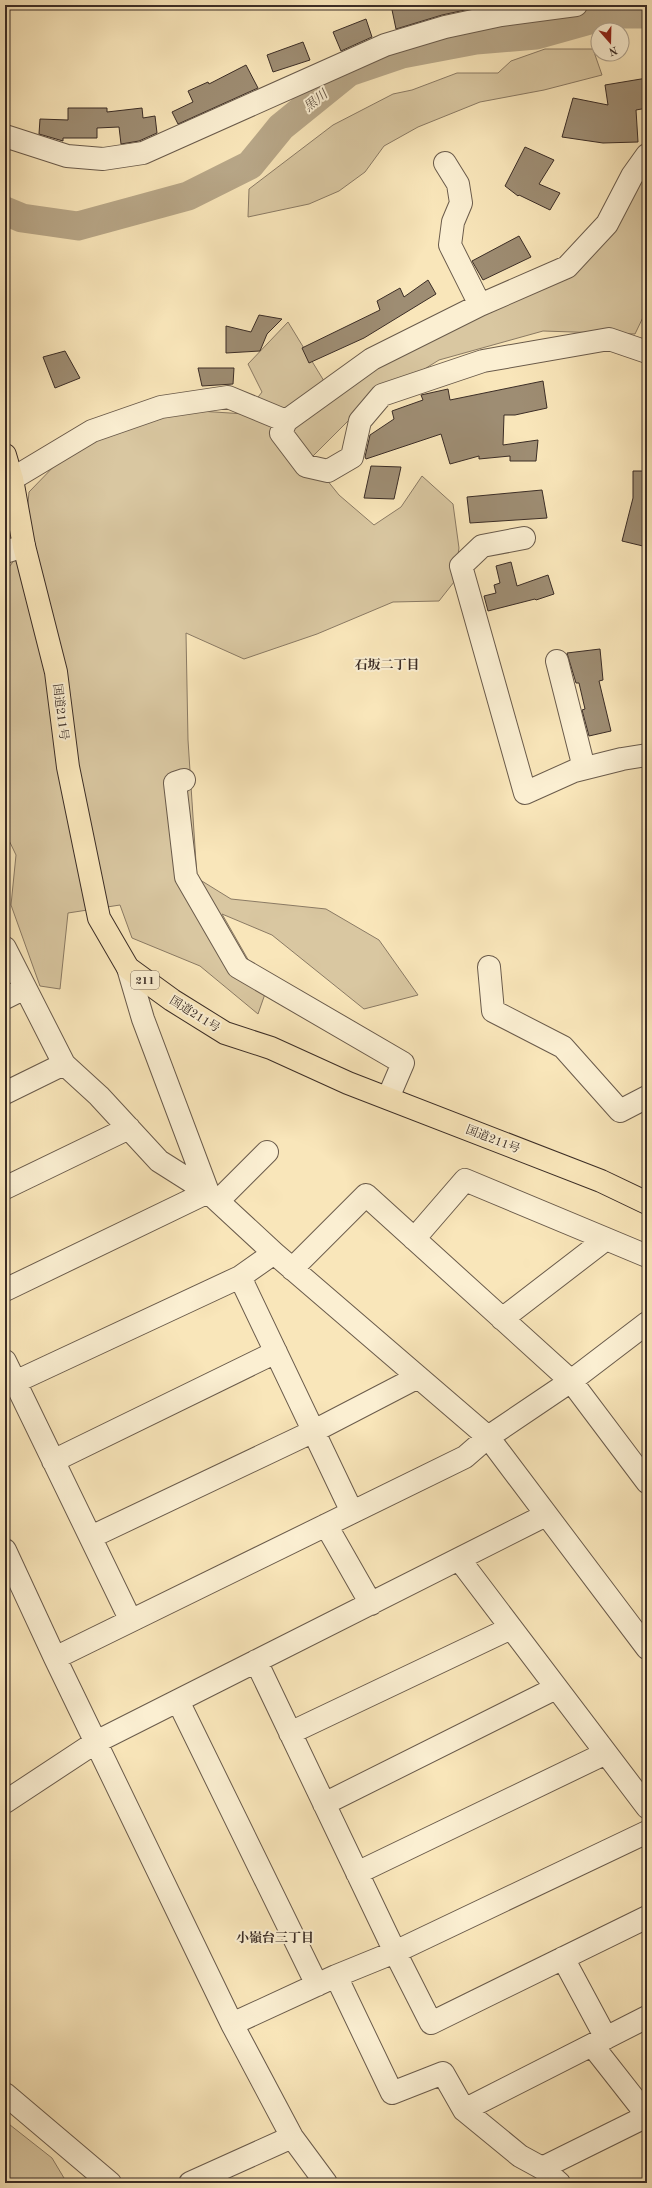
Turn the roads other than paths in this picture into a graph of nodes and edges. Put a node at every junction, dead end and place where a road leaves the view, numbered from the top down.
1 (576, 5) edge
2 (5, 136) edge
3 (647, 155) edge
4 (445, 163) dead end
5 (480, 305) junction
6 (647, 352) edge
7 (286, 421) junction
8 (5, 455) edge
9 (12, 479) junction
10 (524, 538) dead end
11 (14, 549) edge
12 (557, 661) dead end
13 (647, 755) edge
14 (584, 768) junction
15 (184, 780) dead end
16 (5, 948) edge
17 (489, 967) dead end
18 (128, 968) junction
19 (25, 988) junction
20 (5, 998) edge
21 (64, 1064) junction
22 (5, 1093) edge
23 (647, 1097) edge
24 (388, 1098) junction
25 (129, 1128) junction
26 (267, 1152) dead end
27 (5, 1188) edge
28 (213, 1196) junction
29 (647, 1203) edge
30 (414, 1239) junction
31 (606, 1239) junction
32 (274, 1253) junction
33 (647, 1256) edge
34 (292, 1269) junction
35 (240, 1277) junction
36 (5, 1290) edge
37 (502, 1319) junction
38 (647, 1324) edge
39 (276, 1352) junction
40 (5, 1361) edge
41 (418, 1377) junction
42 (15, 1382) junction
43 (571, 1382) junction
44 (314, 1431) junction
45 (488, 1438) junction
46 (54, 1461) junction
47 (647, 1482) edge
48 (352, 1512) junction
49 (546, 1515) junction
50 (326, 1525) junction
51 (91, 1537) junction
52 (5, 1550) edge
53 (459, 1559) junction
54 (11, 1580) edge
55 (371, 1604) junction
56 (130, 1619) junction
57 (511, 1628) junction
58 (647, 1648) edge
59 (54, 1658) junction
60 (256, 1661) junction
61 (556, 1688) junction
62 (178, 1701) junction
63 (290, 1733) junction
64 (96, 1742) junction
65 (606, 1754) junction
66 (5, 1802) edge
67 (324, 1804) junction
68 (647, 1807) edge
69 (647, 1832) edge
70 (357, 1873) junction
71 (647, 1917) edge
72 (395, 1952) junction
73 (563, 1958) junction
74 (326, 1980) junction
75 (647, 2017) edge
76 (232, 2024) junction
77 (599, 2042) junction
78 (5, 2094) edge
79 (464, 2110) junction
80 (647, 2116) edge
81 (292, 2137) junction
82 (542, 2168) junction
83 (321, 2181) edge
84 (110, 2183) edge
85 (190, 2183) edge
86 (559, 2183) edge

1 - 2 street
3 - 5 street
4 - 5 street
5 - 7 street
6 - 7 street
7 - 9 street
8 - 9 highway, 国道211号 / 211
9 - 11 highway, 国道211号 / 211
10 - 14 street
11 - 18 highway, 国道211号 / 211
12 - 14 street
13 - 14 street
15 - 24 street
16 - 19 street
17 - 23 street
18 - 24 highway, 国道211号 / 211
18 - 28 street
19 - 20 street
19 - 21 street
21 - 22 street
21 - 25 street
24 - 29 highway, 国道211号 / 211
25 - 27 street
25 - 28 street
26 - 28 street
28 - 32 street
28 - 36 street
30 - 31 street
30 - 34 street
30 - 37 street
31 - 33 street
31 - 37 street
32 - 34 street
32 - 35 street
34 - 41 street
35 - 39 street
35 - 42 street
37 - 43 street
38 - 43 street
39 - 44 street
39 - 46 street
40 - 42 street
41 - 44 street
41 - 45 street
42 - 46 street
43 - 45 street
43 - 47 street
44 - 48 street
44 - 51 street
45 - 48 street
45 - 49 street
46 - 51 street
48 - 50 street
49 - 53 street
49 - 58 street
50 - 55 street
50 - 56 street
51 - 56 street
52 - 54 street
53 - 55 street
53 - 57 street
54 - 59 street
55 - 60 street
56 - 59 street
57 - 61 street
57 - 63 street
59 - 64 street
60 - 62 street
60 - 63 street
61 - 65 street
61 - 67 street
62 - 64 street
62 - 74 street
63 - 67 street
64 - 66 street
64 - 76 street
65 - 68 street
65 - 70 street
67 - 70 street
69 - 72 street
70 - 72 street
71 - 73 street
72 - 73 street
72 - 74 street
73 - 77 street
74 - 76 street
74 - 79 street
75 - 77 street
76 - 81 street
77 - 79 street
77 - 80 street
78 - 84 street
79 - 82 street
80 - 82 street
81 - 83 street
81 - 85 street
82 - 86 street

